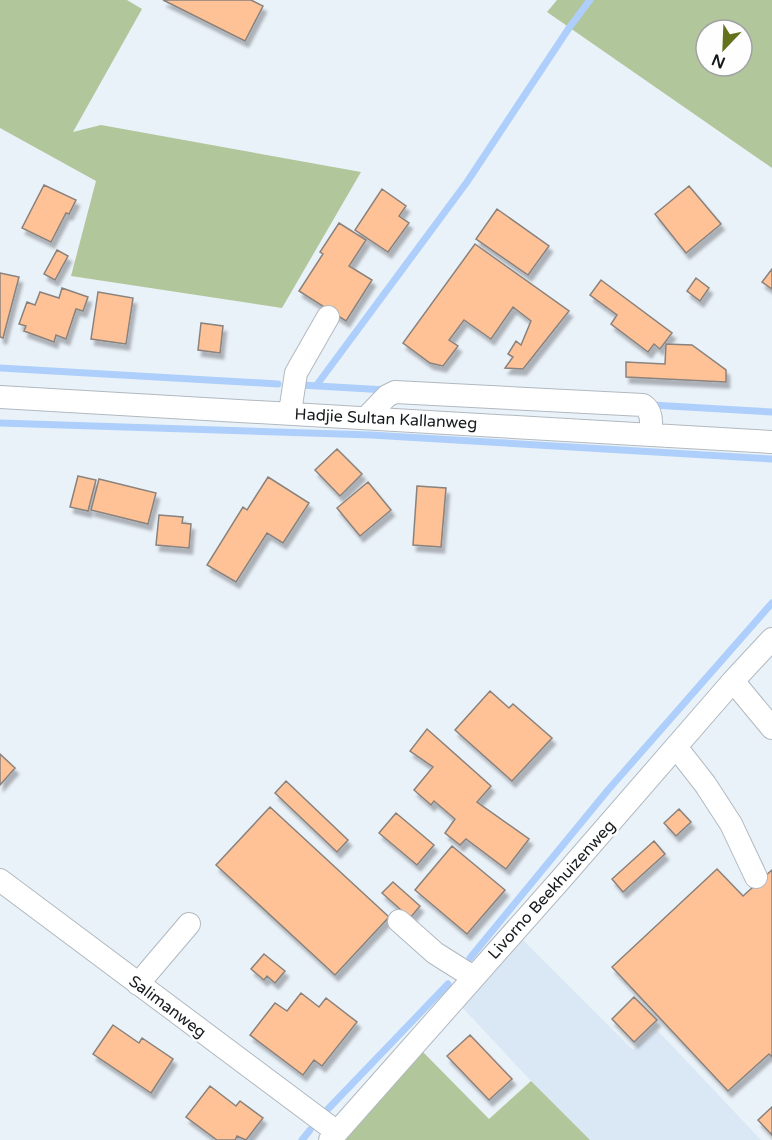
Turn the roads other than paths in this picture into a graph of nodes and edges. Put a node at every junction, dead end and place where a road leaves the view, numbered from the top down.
1 (328, 316) dead end
2 (0, 397) edge
3 (290, 412) junction
4 (772, 442) edge
5 (772, 639) edge
6 (733, 681) junction
7 (772, 728) edge
8 (676, 747) junction
9 (756, 877) dead end
10 (0, 880) edge
11 (399, 921) dead end
12 (189, 924) dead end
13 (473, 977) junction
14 (138, 984) junction
15 (333, 1136) edge

1 - 3 street
2 - 3 street, Hadjie Sultan Kallanweg
3 - 4 street, Hadjie Sultan Kallanweg
5 - 6 street, Livorno Beekhuizenweg
6 - 7 street
6 - 8 street, Livorno Beekhuizenweg
8 - 9 street
8 - 13 street, Livorno Beekhuizenweg
10 - 14 street, Salimanweg
11 - 13 street
12 - 14 street
13 - 15 street, Livorno Beekhuizenweg
14 - 15 street, Salimanweg

